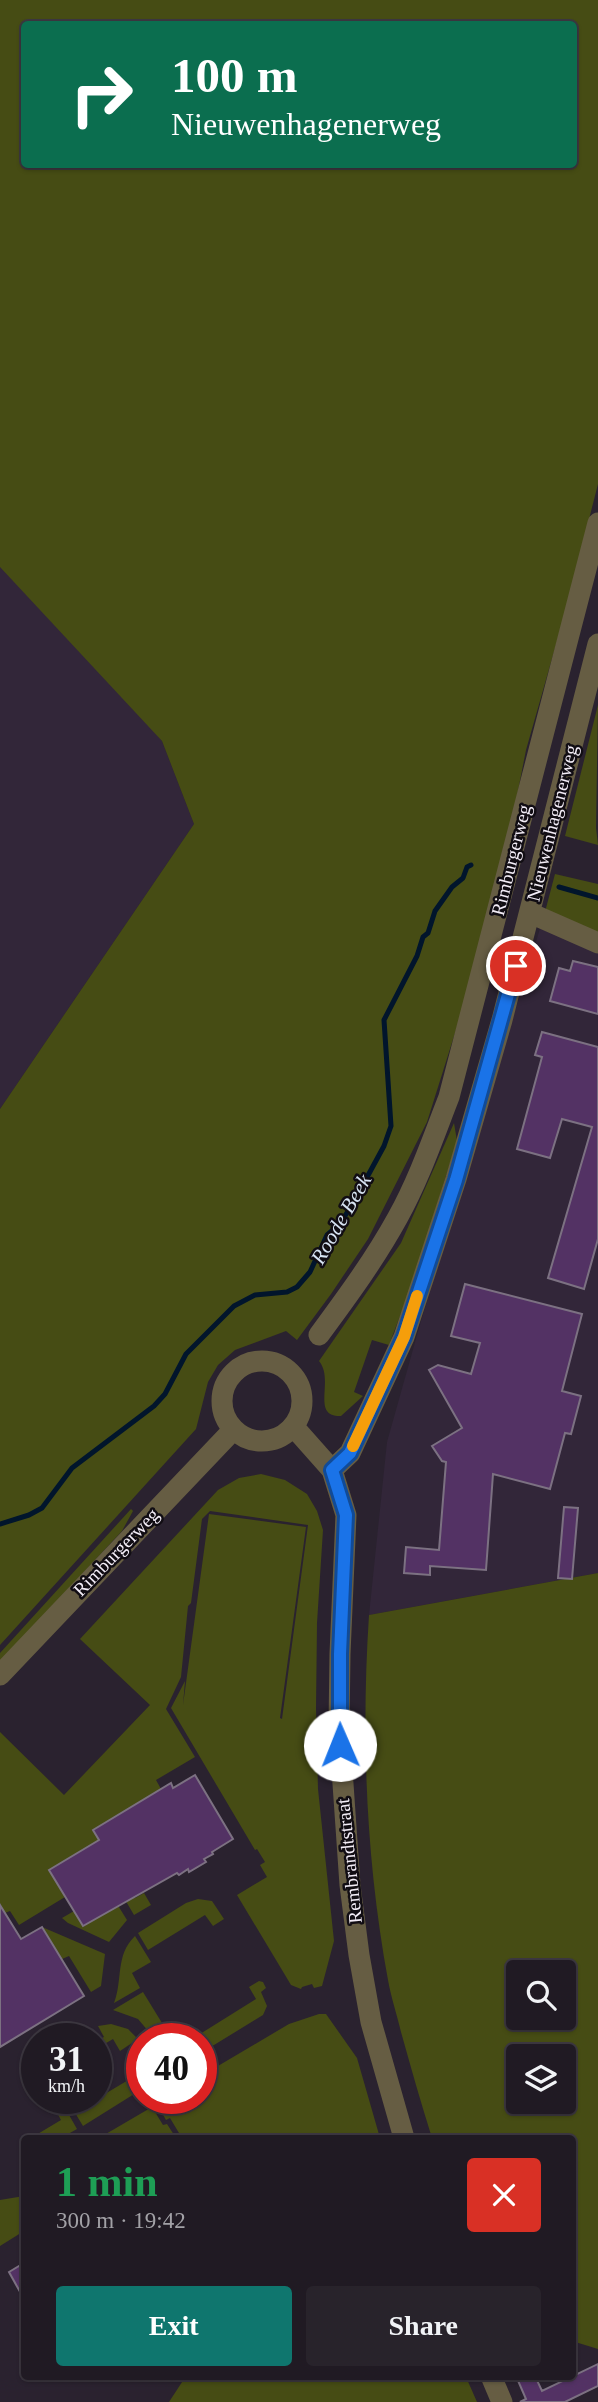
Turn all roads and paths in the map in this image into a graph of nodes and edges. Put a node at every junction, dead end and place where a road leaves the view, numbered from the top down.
1 (598, 523) edge
2 (598, 644) edge
3 (530, 913) junction
4 (598, 943) edge
5 (319, 1335) dead end
6 (293, 1426) junction
7 (233, 1430) junction
8 (332, 1470) junction
9 (0, 1675) edge
10 (403, 2135) edge
11 (493, 2380) edge
12 (502, 2402) edge

1 - 5 street, Rimburgerweg
2 - 3 street, Nieuwenhagenerweg
3 - 4 street
3 - 8 street, Nieuwenhagenerweg
6 - 7 street
6 - 7 street
6 - 8 street, Rembrandtstraat
7 - 9 street, Rimburgerweg
8 - 10 street, Rembrandtstraat
11 - 12 street

